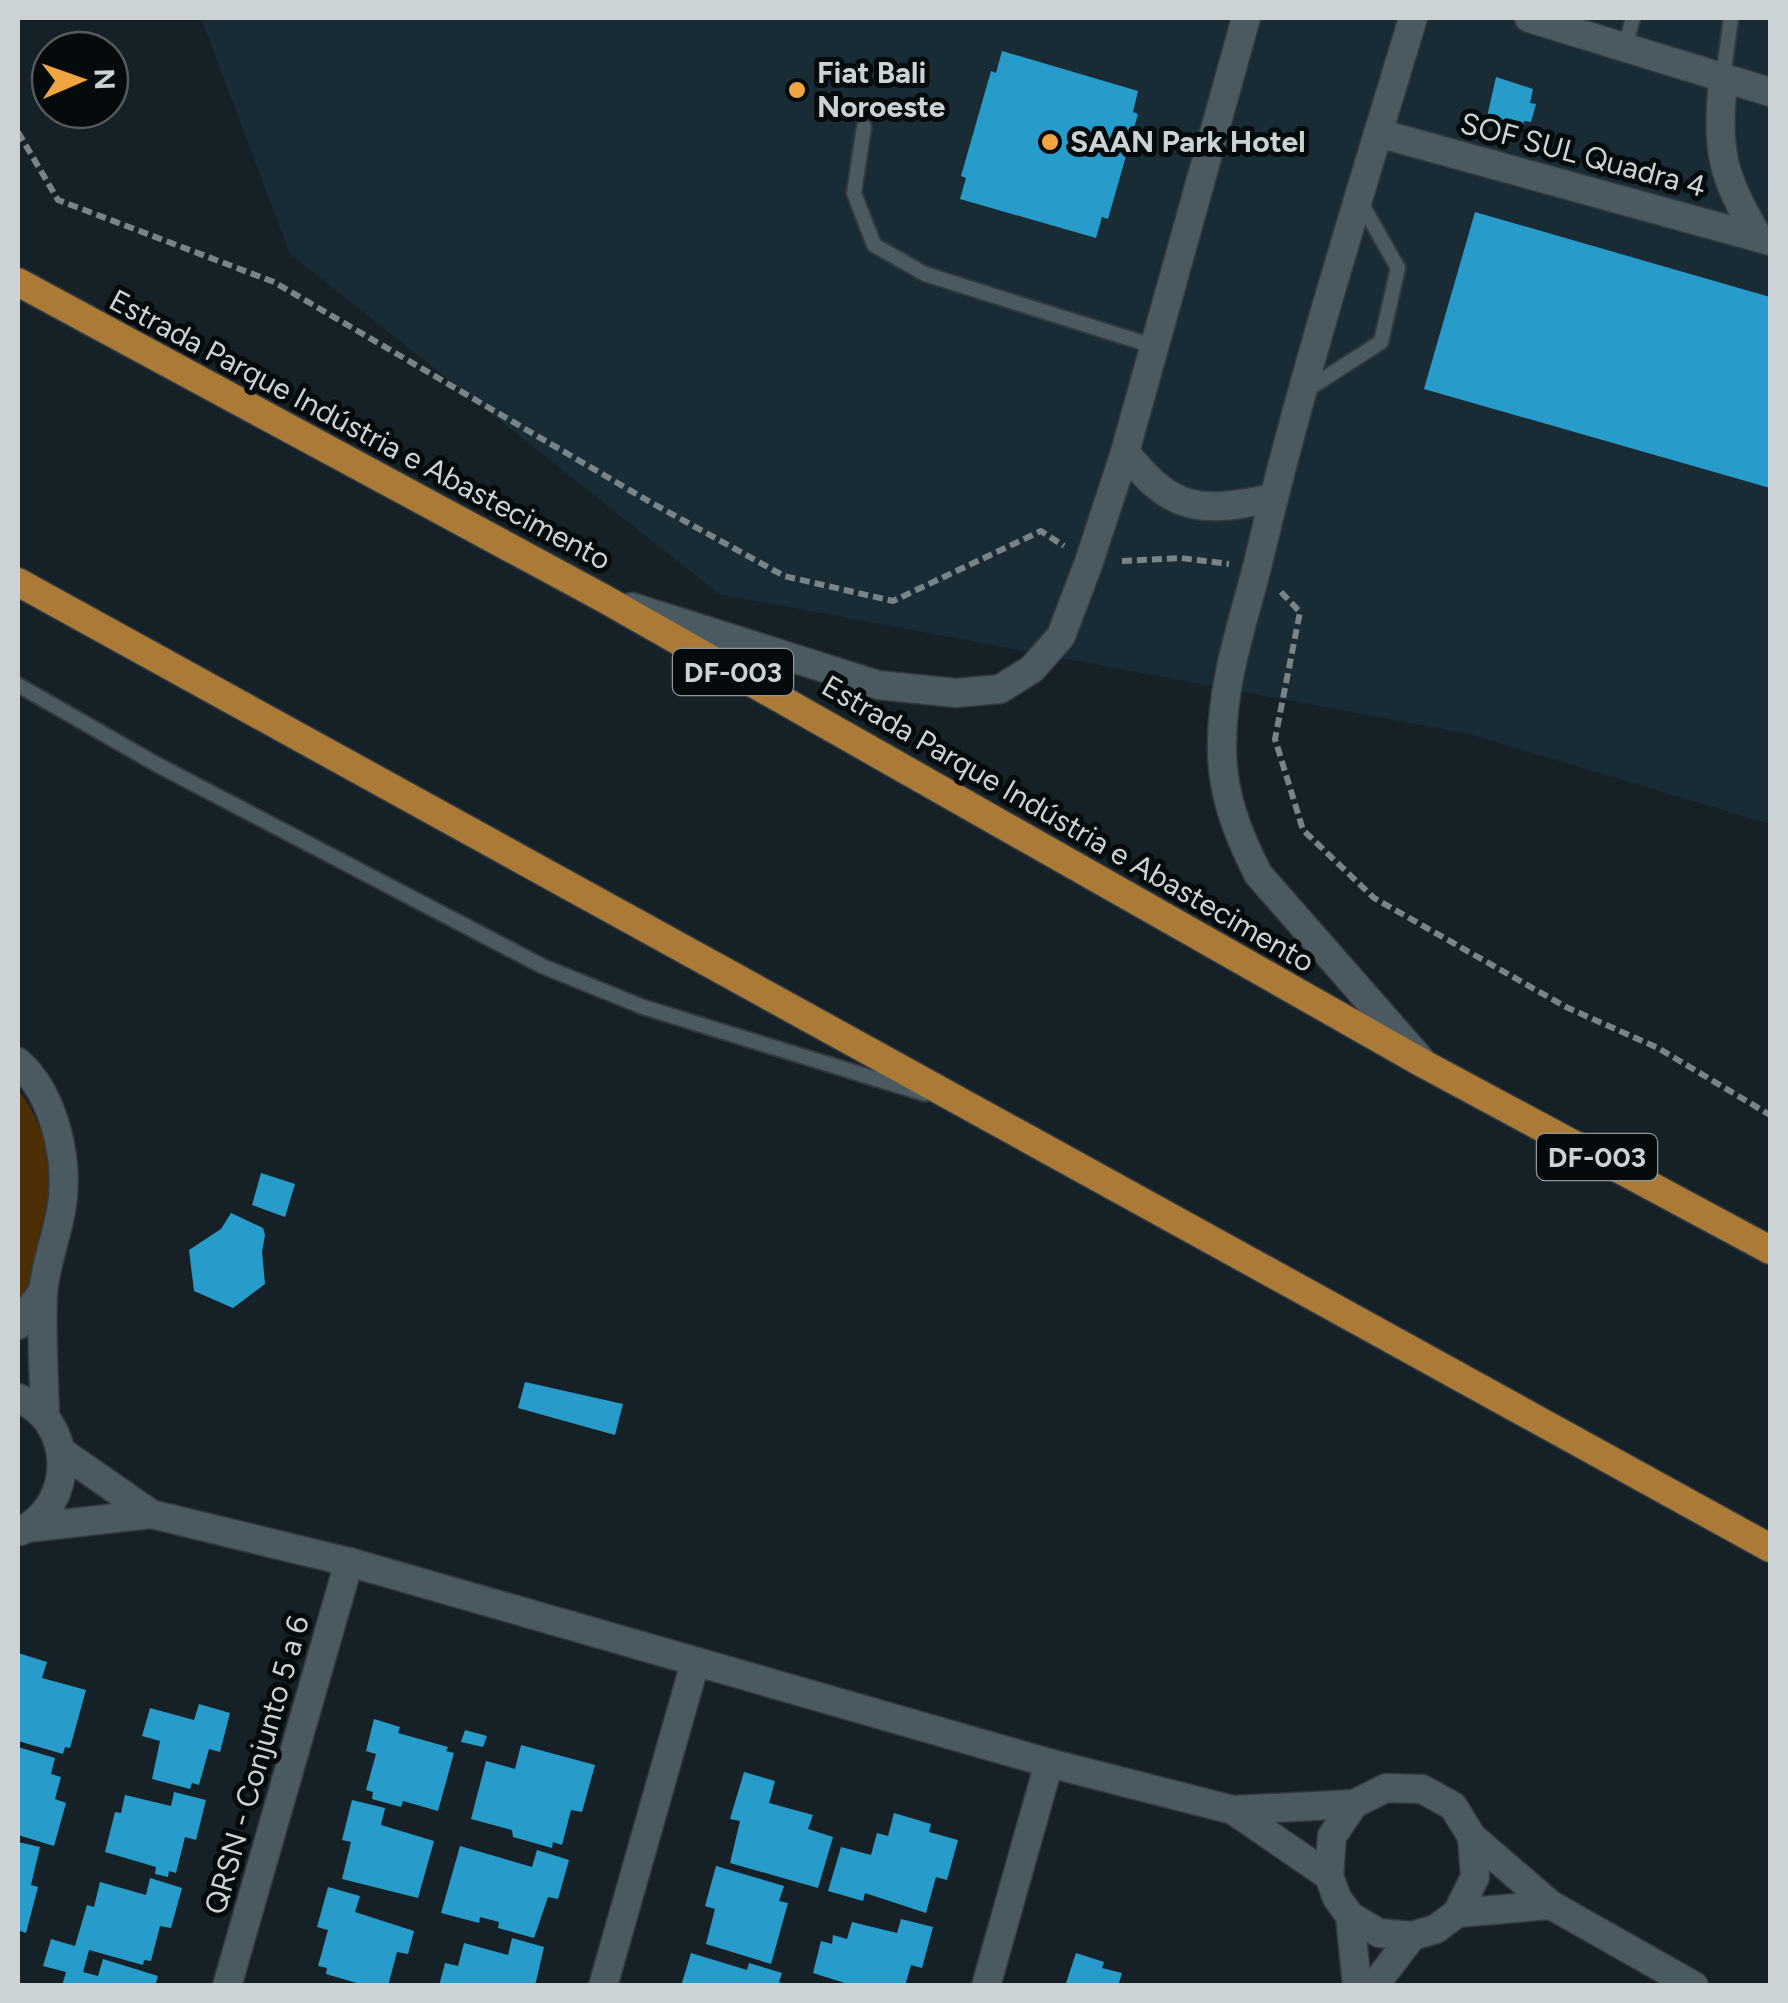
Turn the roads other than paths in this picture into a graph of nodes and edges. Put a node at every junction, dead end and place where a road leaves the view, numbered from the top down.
1 (1246, 18) edge
2 (1413, 18) edge
3 (1529, 18) edge
4 (1633, 18) edge
5 (1731, 18) edge
6 (1625, 47) junction
7 (1723, 77) junction
8 (1770, 92) edge
9 (864, 126) dead end
10 (1378, 133) junction
11 (1360, 200) junction
12 (1764, 239) edge
13 (23, 283) edge
14 (1154, 346) junction
15 (1304, 392) junction
16 (1125, 452) junction
17 (1274, 498) junction
18 (18, 582) edge
19 (604, 598) junction
20 (18, 684) edge
21 (18, 1062) edge
22 (1424, 1064) junction
23 (982, 1111) junction
24 (1770, 1250) edge
25 (44, 1291) junction
26 (18, 1324) edge
27 (18, 1398) edge
28 (45, 1416) junction
29 (62, 1452) junction
30 (151, 1514) junction
31 (22, 1530) edge
32 (1770, 1548) edge
33 (349, 1562) junction
34 (695, 1663) junction
35 (1050, 1763) junction
36 (1354, 1804) junction
37 (1233, 1810) junction
38 (1472, 1837) junction
39 (1329, 1876) junction
40 (1551, 1904) junction
41 (1457, 1913) junction
42 (1350, 1916) junction
43 (1412, 1936) junction
44 (227, 1986) edge
45 (604, 1986) edge
46 (986, 1986) edge
47 (1358, 1986) edge
48 (1374, 1986) edge
49 (1694, 1986) edge

1 - 14 street
2 - 10 street
3 - 6 street
4 - 6 lane
5 - 7 lane
6 - 7 street
7 - 8 street
7 - 12 street
9 - 14 lane
10 - 11 street
10 - 12 street, SOF SUL Quadra 4
11 - 15 street
11 - 15 lane
13 - 19 highway, Estrada Parque Indústria e Abastecimento / DF-003
14 - 16 street
15 - 17 street
16 - 17 street
16 - 19 street
17 - 22 street
18 - 23 highway
19 - 22 highway, Estrada Parque Indústria e Abastecimento / DF-003
20 - 23 lane
21 - 25 street
22 - 24 highway, Estrada Parque Indústria e Abastecimento / DF-003
23 - 32 highway
25 - 26 street
25 - 28 street
27 - 28 street
28 - 29 street
29 - 30 street
29 - 31 street
30 - 31 street
30 - 33 street
33 - 34 street
33 - 44 street, QRSN - Conjunto 5 a 6
34 - 35 street
34 - 45 street
35 - 37 street
35 - 46 street
36 - 37 street
36 - 38 street
36 - 39 street
37 - 39 street
38 - 40 street
38 - 41 street
39 - 42 street
40 - 41 street
40 - 49 street
41 - 43 street
42 - 43 street
42 - 47 street
43 - 48 street

